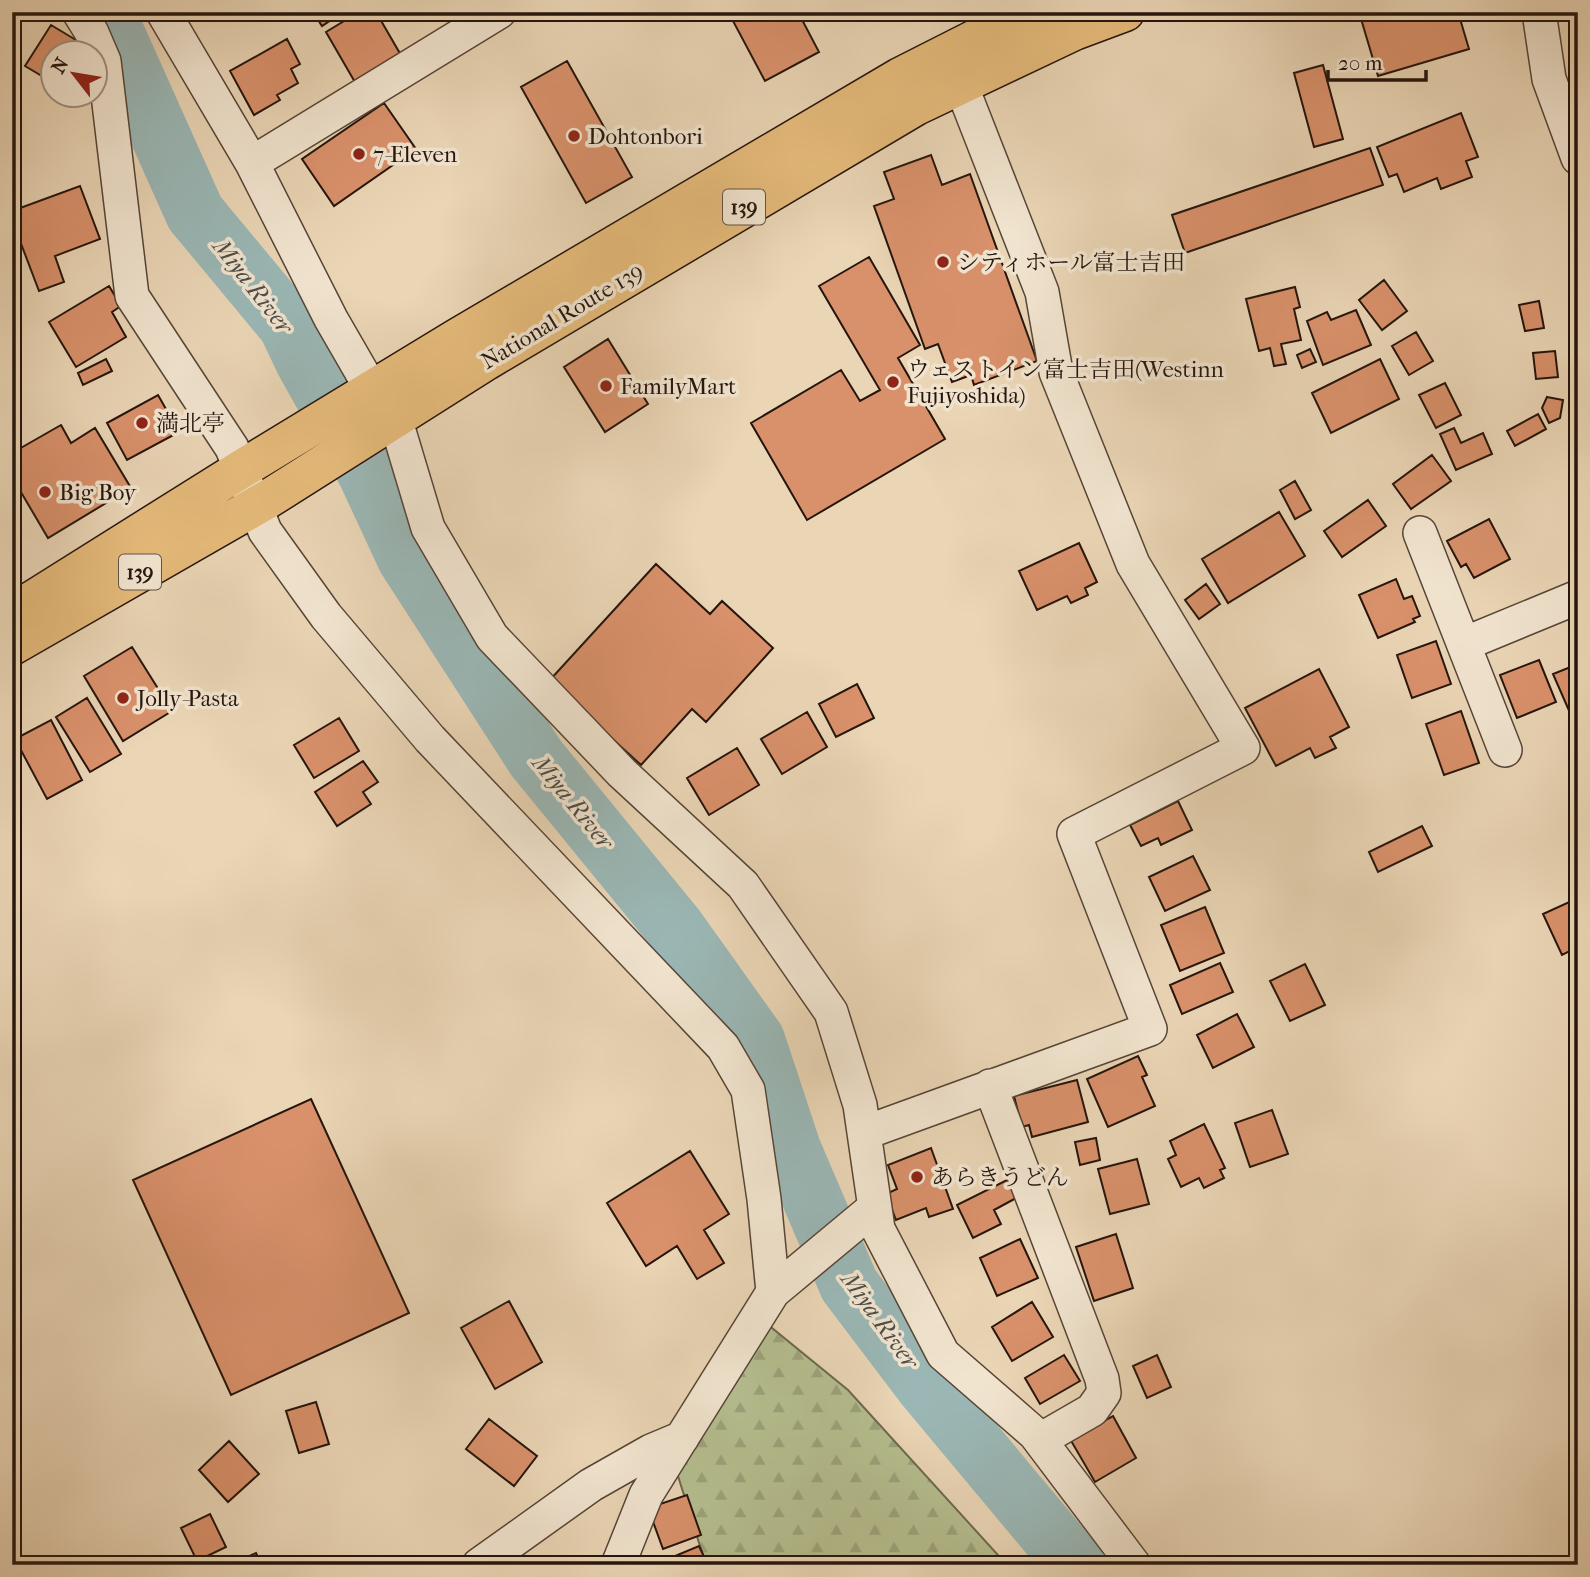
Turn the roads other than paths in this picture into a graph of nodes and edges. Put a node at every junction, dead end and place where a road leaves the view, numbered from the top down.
1 (79, 12) edge
2 (163, 12) edge
3 (499, 12) edge
4 (1039, 12) edge
5 (1125, 12) edge
6 (1539, 12) edge
7 (457, 23) edge
8 (961, 85) junction
9 (1578, 158) edge
10 (252, 163) junction
11 (376, 409) junction
12 (249, 465) junction
13 (262, 502) junction
14 (1420, 533) dead end
15 (1578, 597) edge
16 (12, 613) edge
17 (1464, 644) junction
18 (12, 646) edge
19 (1505, 750) dead end
20 (990, 1086) junction
21 (864, 1133) junction
22 (866, 1214) junction
23 (780, 1286) junction
24 (682, 1437) junction
25 (1040, 1440) junction
26 (479, 1565) edge
27 (618, 1565) edge
28 (1135, 1565) edge

1 - 12 street
2 - 10 street
3 - 7 street
4 - 11 highway, National Route 139 / 139
5 - 8 highway, National Route 139 / 139
6 - 9 street
7 - 10 street
8 - 11 highway, National Route 139 / 139
8 - 20 street
10 - 11 street
11 - 12 highway, National Route 139 / 139
11 - 13 highway, National Route 139 / 139
11 - 21 street
12 - 13 street
12 - 16 highway, National Route 139 / 139
13 - 18 highway, National Route 139 / 139
13 - 23 street
14 - 17 street
15 - 17 street
17 - 19 street
20 - 21 street
20 - 25 street
21 - 22 street
22 - 23 street
22 - 25 street
23 - 24 street
24 - 26 street
24 - 27 street
25 - 28 street

